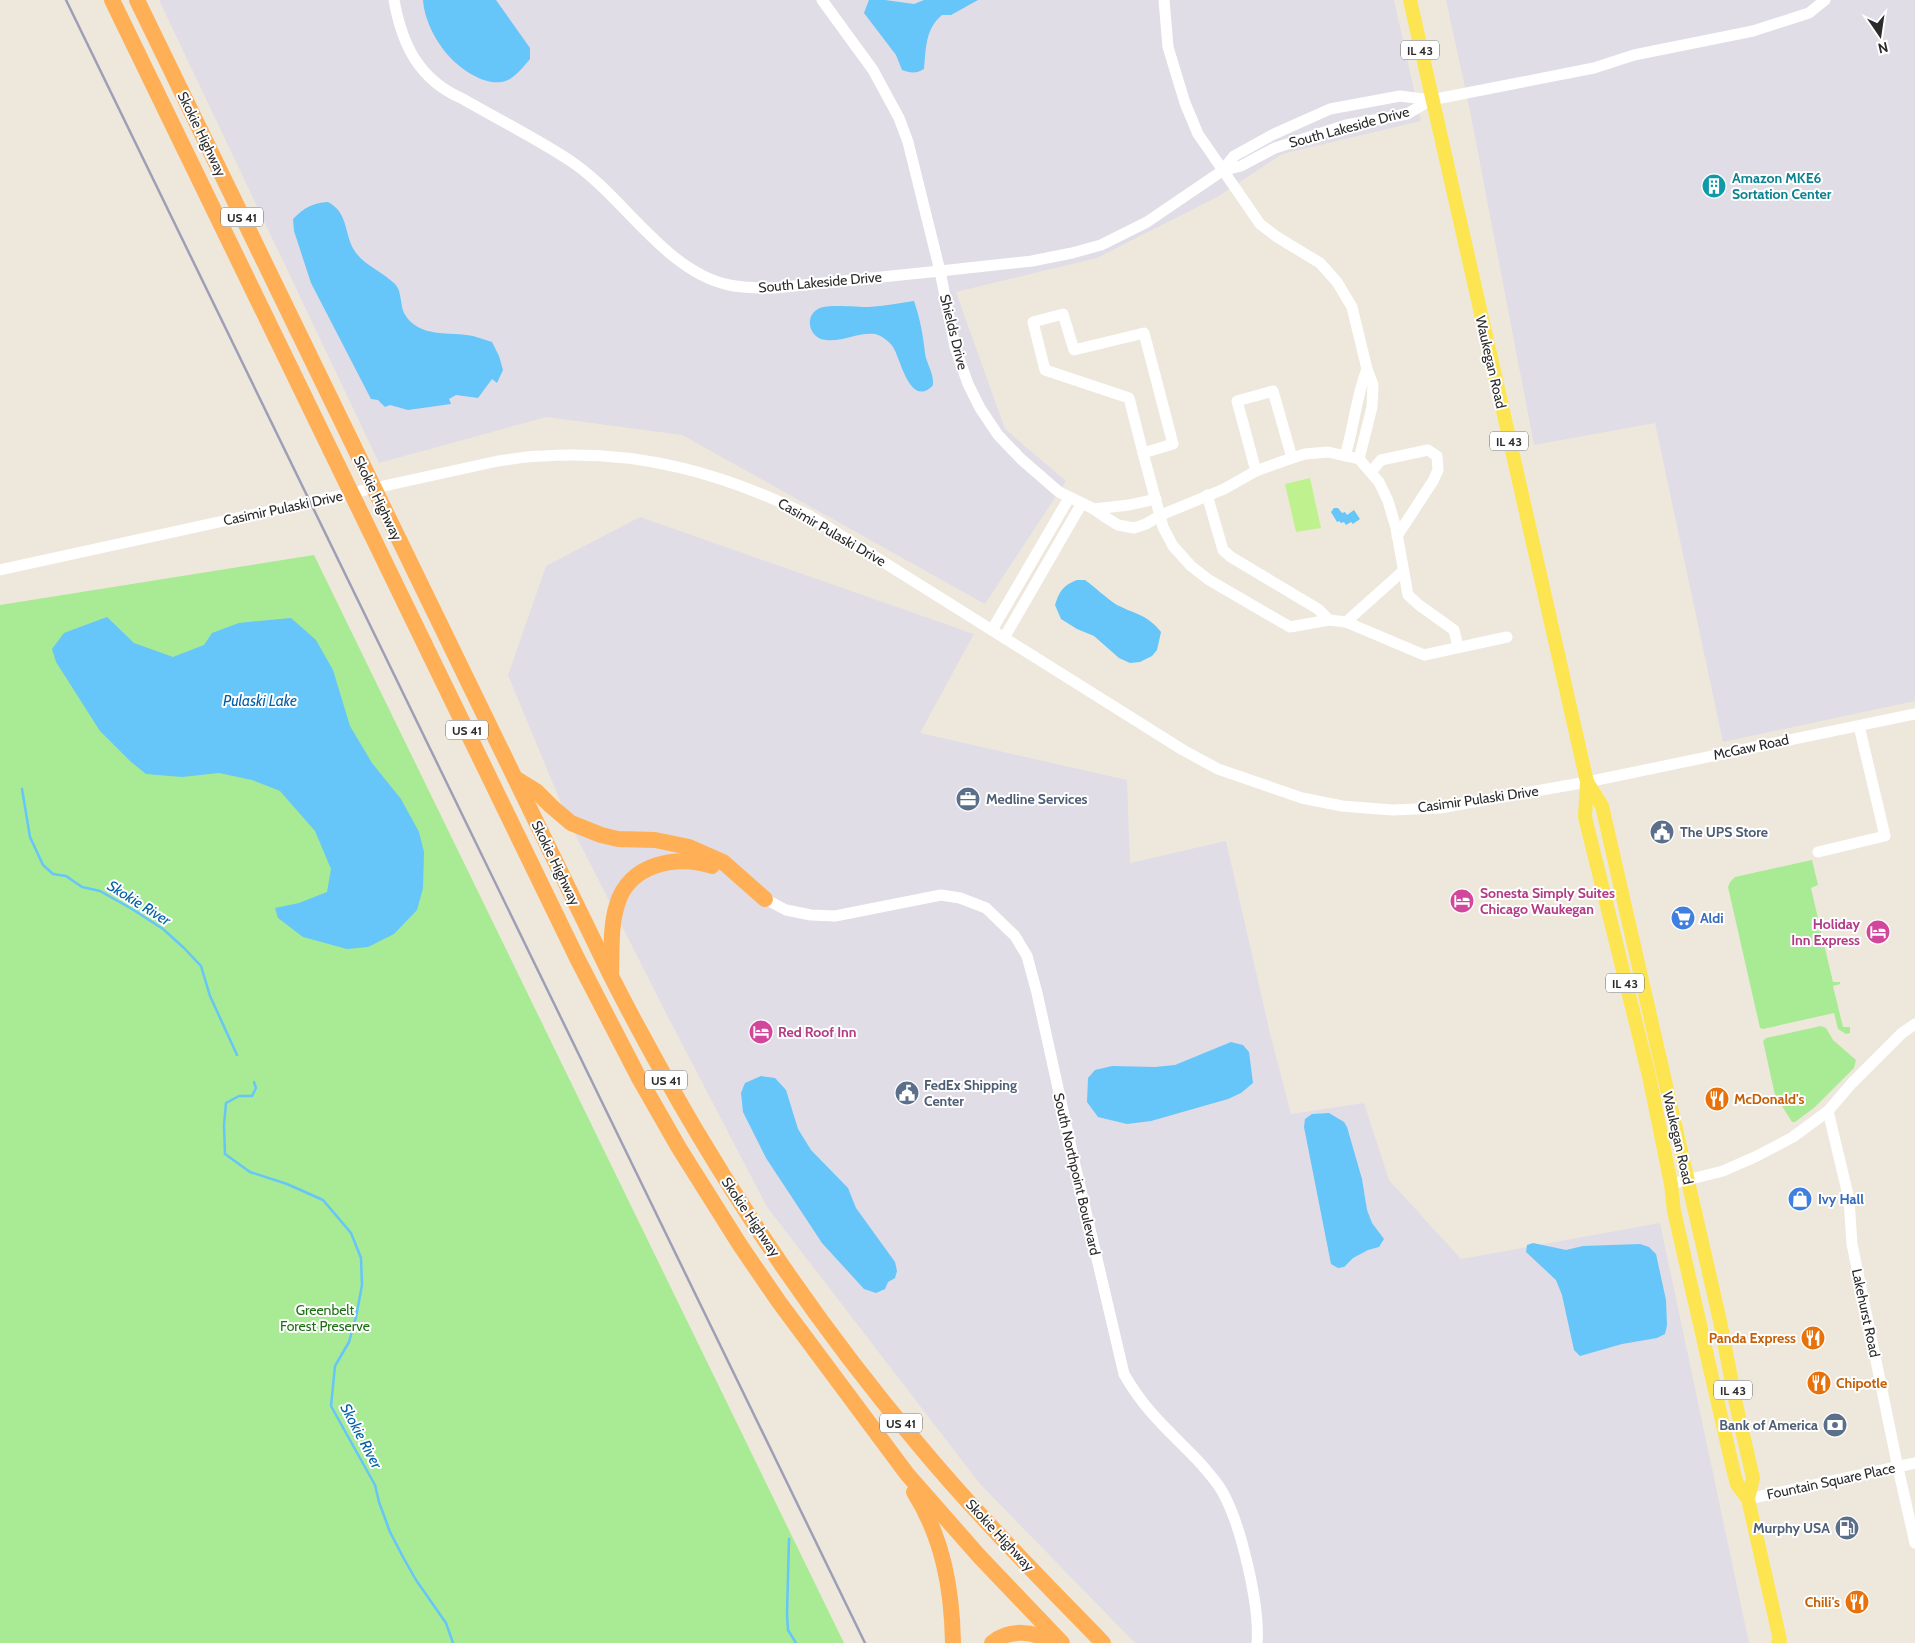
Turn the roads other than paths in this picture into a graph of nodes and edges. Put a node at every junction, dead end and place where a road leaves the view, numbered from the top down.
1 (112, 0) edge
2 (136, 0) edge
3 (394, 0) edge
4 (822, 0) edge
5 (1164, 0) edge
6 (1410, 0) edge
7 (1825, 0) edge
8 (1431, 100) junction
9 (1222, 171) junction
10 (940, 272) junction
11 (1367, 369) junction
12 (1358, 396) junction
13 (1372, 398) junction
14 (1144, 453) junction
15 (1345, 456) junction
16 (1292, 458) junction
17 (1359, 459) junction
18 (1256, 471) junction
19 (1371, 472) junction
20 (1207, 495) junction
21 (1070, 498) junction
22 (1156, 499) junction
23 (1082, 503) junction
24 (1094, 509) junction
25 (1161, 514) junction
26 (1397, 536) junction
27 (0, 570) edge
28 (1403, 571) junction
29 (1329, 620) junction
30 (1346, 622) junction
31 (992, 630) junction
32 (1507, 637) dead end
33 (1004, 638) junction
34 (1458, 647) junction
35 (1915, 714) edge
36 (1859, 726) junction
37 (514, 778) junction
38 (1587, 782) junction
39 (1818, 852) dead end
40 (765, 899) junction
41 (611, 976) junction
42 (1915, 1024) edge
43 (1828, 1110) junction
44 (1688, 1180) junction
45 (1671, 1184) junction
46 (875, 1428) junction
47 (1915, 1463) edge
48 (1898, 1468) junction
49 (1748, 1499) junction
50 (1915, 1544) edge
51 (1780, 1642) edge
52 (953, 1643) edge
53 (992, 1643) edge
54 (1050, 1643) edge
55 (1062, 1643) edge
56 (1103, 1643) edge
57 (1257, 1643) edge

1 - 46 highway, Skokie Highway / US 41
2 - 37 highway, Skokie Highway / US 41
3 - 10 street, South Lakeside Drive
4 - 10 street, Shields Drive
5 - 9 street
6 - 8 main road, Waukegan Road / IL 43
7 - 8 street
8 - 9 street, South Lakeside Drive
8 - 9 street, South Lakeside Drive
8 - 38 main road, Waukegan Road / IL 43
9 - 10 street, South Lakeside Drive
9 - 11 street
10 - 21 street, Shields Drive
11 - 12 street
11 - 13 street
12 - 13 street
12 - 15 street
13 - 17 street
14 - 14 street
14 - 22 street
15 - 16 street, Shields Drive
15 - 17 street, Shields Drive
16 - 18 street, Shields Drive
16 - 18 street
17 - 19 street
18 - 20 street, Shields Drive
19 - 26 street
19 - 26 street
20 - 25 street, Shields Drive
20 - 29 street
21 - 23 street, Shields Drive
21 - 31 street
22 - 24 street
22 - 25 street
23 - 24 street, Shields Drive
23 - 33 street
24 - 25 street, Shields Drive
25 - 29 street
26 - 28 street
27 - 31 street, Casimir Pulaski Drive
28 - 30 street
28 - 34 street
29 - 30 street
30 - 34 street
31 - 33 street, Casimir Pulaski Drive
32 - 34 street
33 - 38 street, Casimir Pulaski Drive
35 - 36 street, McGaw Road
36 - 38 street, McGaw Road
36 - 39 street
37 - 40 highway
37 - 41 highway, Skokie Highway / US 41
38 - 44 main road, Waukegan Road / IL 43
38 - 45 main road, Waukegan Road / IL 43
40 - 41 highway
40 - 57 street, South Northpoint Boulevard
41 - 56 highway, Skokie Highway / US 41
42 - 43 street
43 - 44 street
43 - 48 street, Lakehurst Road
44 - 45 street
44 - 49 main road, Waukegan Road / IL 43
45 - 49 main road, Waukegan Road / IL 43
46 - 52 highway
46 - 55 highway, Skokie Highway / US 41
47 - 48 street, Fountain Square Place
48 - 49 street, Fountain Square Place
48 - 50 street, Lakehurst Road
49 - 51 main road, Waukegan Road / IL 43
53 - 54 highway

